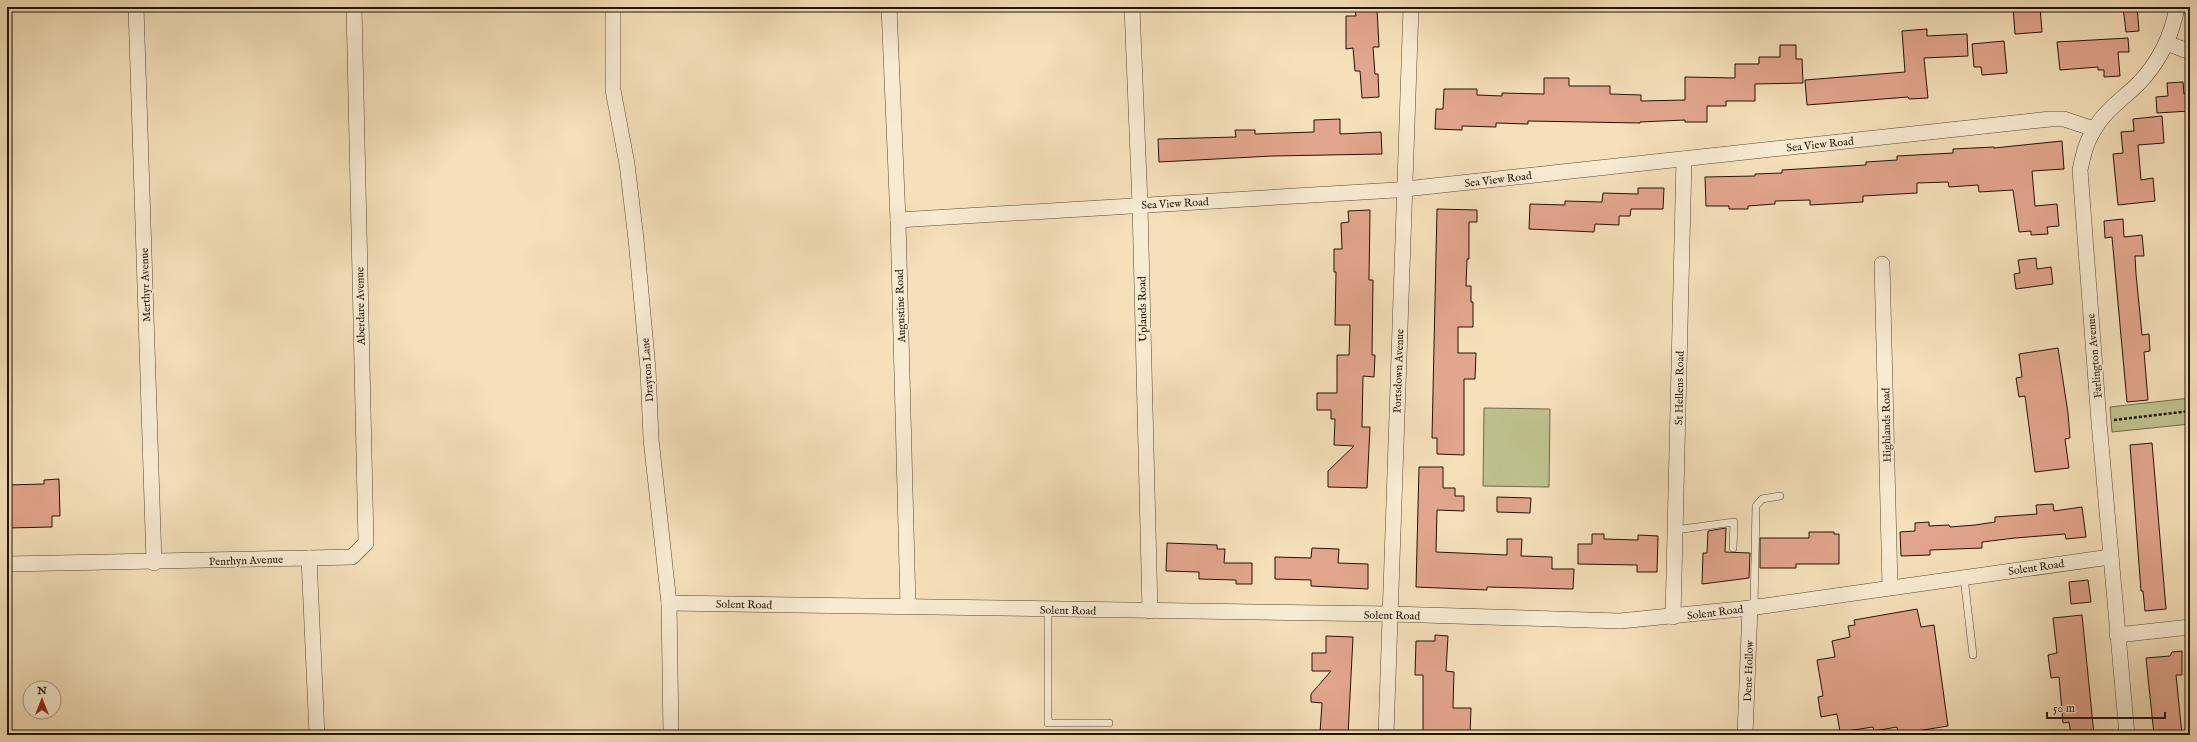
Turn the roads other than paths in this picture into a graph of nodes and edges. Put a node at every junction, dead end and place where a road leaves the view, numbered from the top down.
1 (136, 7) edge
2 (354, 7) edge
3 (613, 7) edge
4 (889, 7) edge
5 (1132, 7) edge
6 (1411, 7) edge
7 (2177, 7) edge
8 (2167, 43) junction
9 (2190, 52) edge
10 (2094, 129) junction
11 (1684, 159) junction
12 (1404, 190) junction
13 (1140, 205) junction
14 (898, 220) junction
15 (1882, 264) dead end
16 (1780, 496) dead end
17 (1675, 530) junction
18 (1733, 548) dead end
19 (2110, 557) junction
20 (309, 558) junction
21 (154, 563) junction
22 (7, 564) edge
23 (1964, 577) junction
24 (1890, 587) junction
25 (668, 603) junction
26 (908, 606) junction
27 (1752, 607) junction
28 (1048, 610) junction
29 (1150, 611) junction
30 (1391, 614) junction
31 (1673, 617) junction
32 (2190, 626) edge
33 (2117, 634) junction
34 (1973, 655) dead end
35 (1109, 724) dead end
36 (317, 735) edge
37 (671, 735) edge
38 (1386, 735) edge
39 (1745, 735) edge
40 (2126, 735) edge

1 - 21 street, Merthyr Avenue
2 - 20 street, Aberdare Avenue
3 - 25 street, Drayton Lane
4 - 14 street, Augustine Road
5 - 13 street, Uplands Road
6 - 12 street, Portsdown Avenue
7 - 8 street, Farlington Avenue
8 - 9 street
8 - 10 street, Farlington Avenue
10 - 11 street, Sea View Road
10 - 19 street, Farlington Avenue
11 - 12 street, Sea View Road
11 - 17 street, St Hellens Road
12 - 13 street, Sea View Road
12 - 30 street, Portsdown Avenue
13 - 14 street, Sea View Road
13 - 29 street, Uplands Road
14 - 26 street, Augustine Road
15 - 24 street, Highlands Road
16 - 27 lane
17 - 18 lane
17 - 31 street, St Hellens Road
19 - 23 street, Solent Road
19 - 33 street, Farlington Avenue
20 - 21 street, Penrhyn Avenue
20 - 36 street
21 - 22 street, Penrhyn Avenue
23 - 24 street, Solent Road
23 - 34 lane
24 - 27 street, Solent Road
25 - 26 street, Solent Road
25 - 37 street, Drayton Lane
26 - 28 street, Solent Road
27 - 31 street, Solent Road
27 - 39 street, Dene Hollow
28 - 29 street, Solent Road
28 - 35 lane
29 - 30 street, Solent Road
30 - 31 street, Solent Road
30 - 38 street, Portsdown Avenue
32 - 33 street
33 - 40 street, Farlington Avenue

